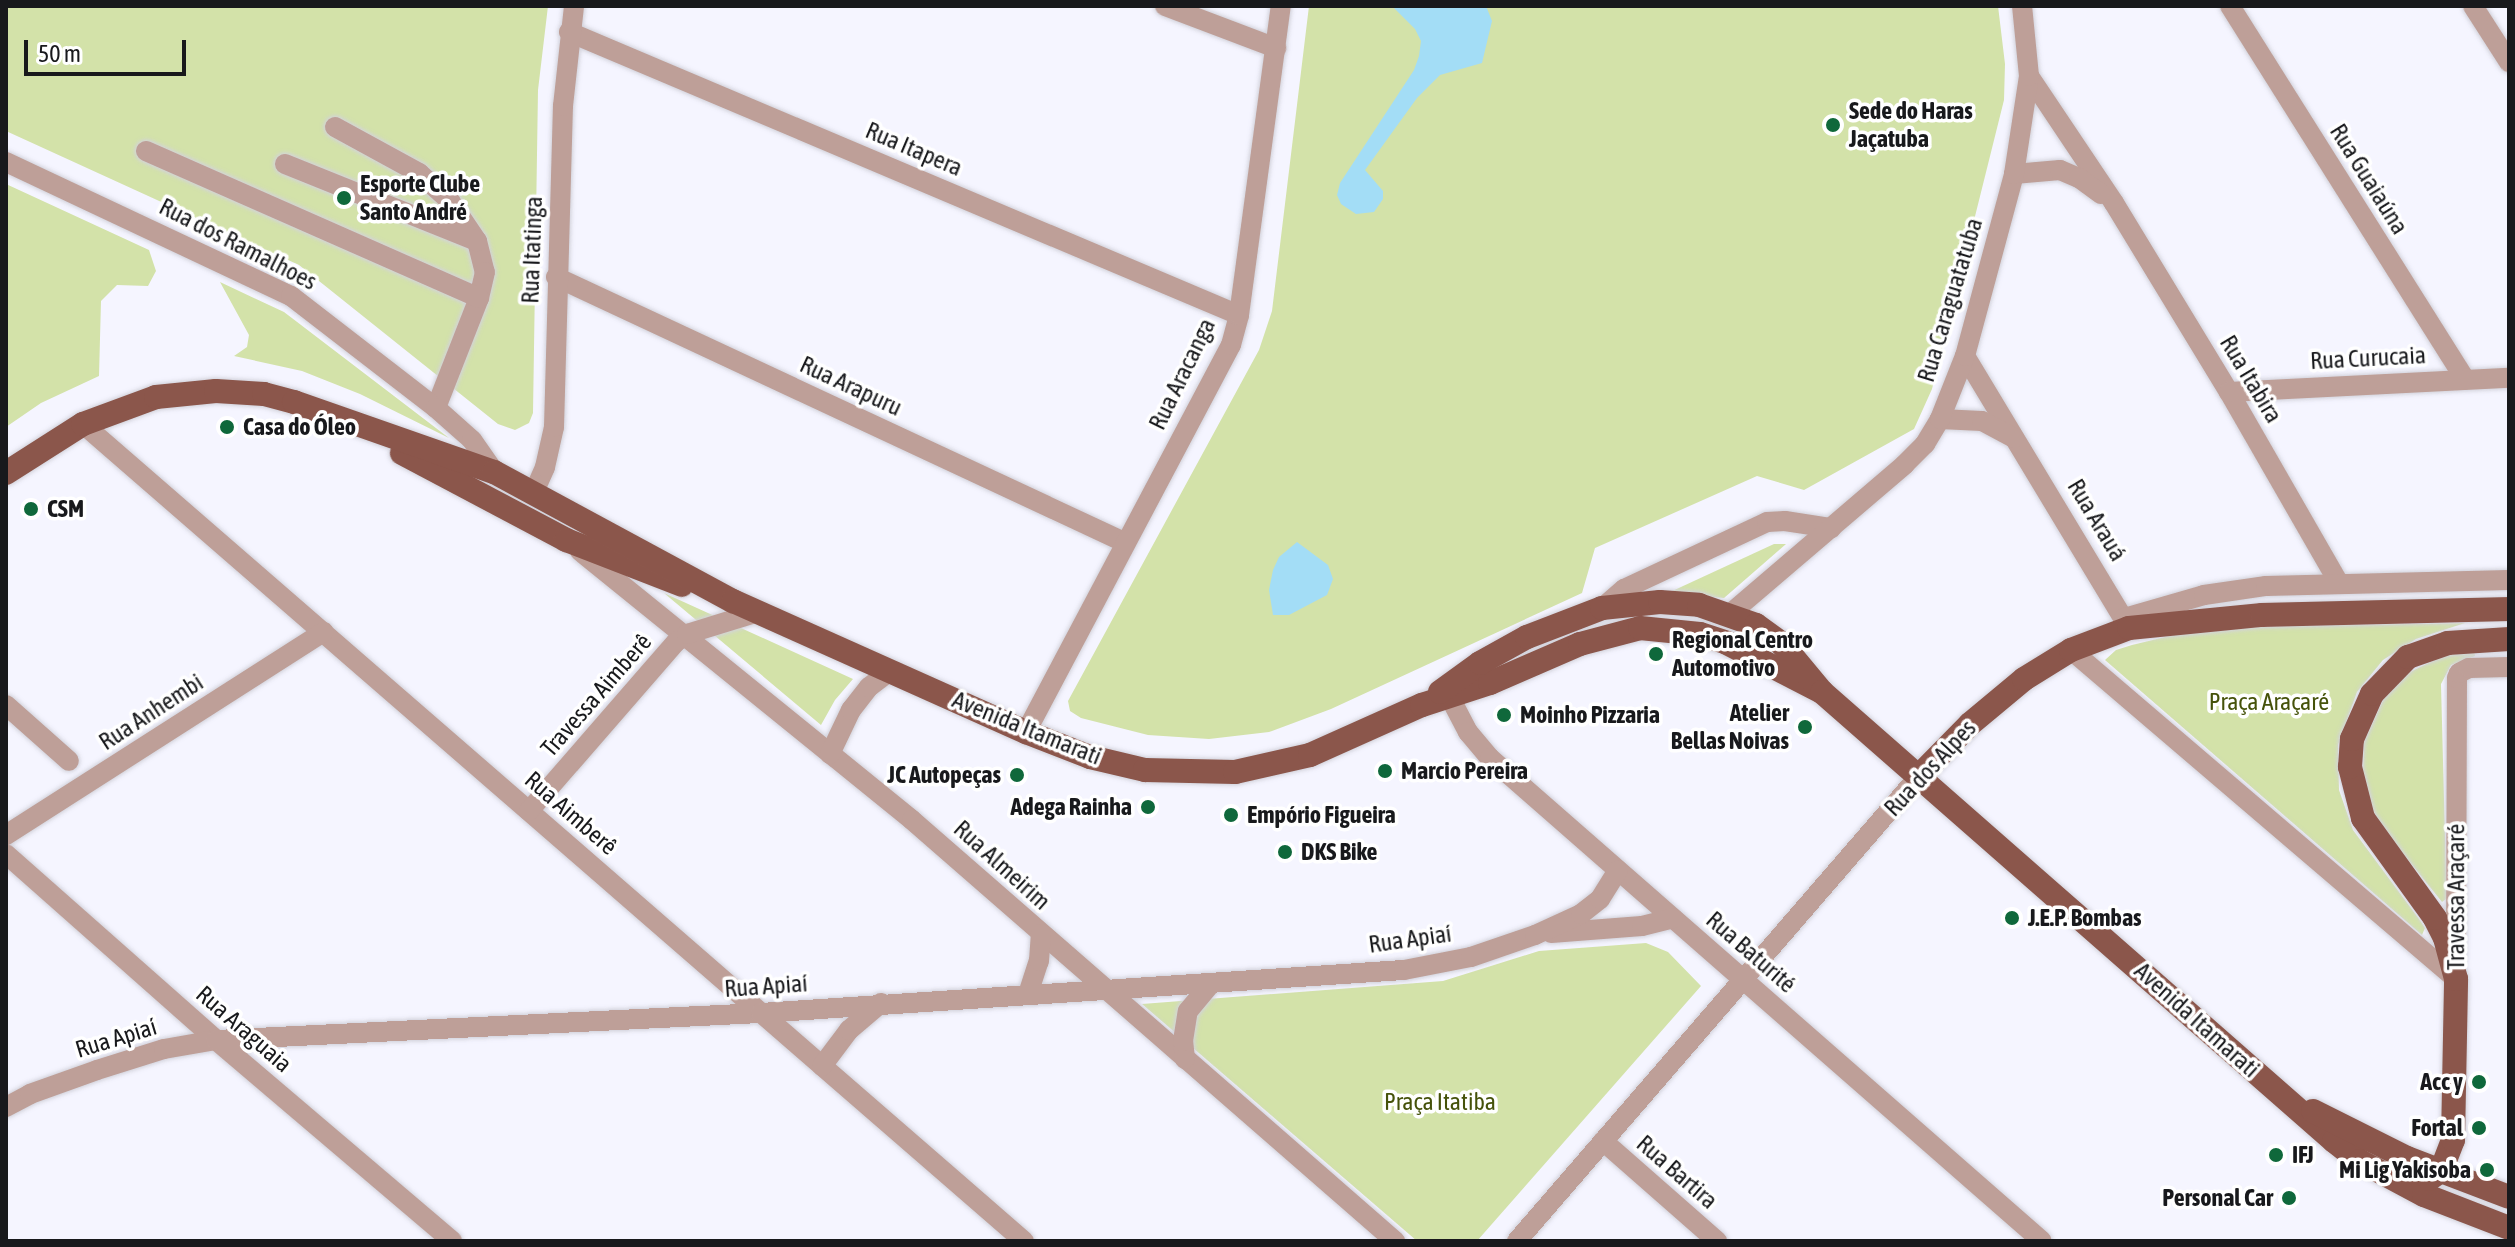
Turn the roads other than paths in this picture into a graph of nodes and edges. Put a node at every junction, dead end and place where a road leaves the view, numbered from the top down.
1 (574, 6) edge
2 (1165, 6) edge
3 (1281, 6) edge
4 (2022, 6) edge
5 (2230, 6) edge
6 (2473, 6) edge
7 (569, 32) junction
8 (1276, 48) junction
9 (2509, 62) edge
10 (2029, 76) junction
11 (335, 127) dead end
12 (146, 151) dead end
13 (6, 162) edge
14 (285, 164) dead end
15 (2014, 174) junction
16 (2114, 203) junction
17 (477, 241) junction
18 (556, 277) junction
19 (479, 298) junction
20 (1239, 315) junction
21 (1965, 356) junction
22 (2509, 378) edge
23 (2465, 379) junction
24 (2229, 392) junction
25 (436, 408) junction
26 (328, 415) junction
27 (1940, 419) junction
28 (83, 424) junction
29 (2018, 440) junction
30 (434, 470) junction
31 (494, 472) junction
32 (6, 473) edge
33 (534, 492) junction
34 (1831, 528) junction
35 (566, 540) junction
36 (1124, 542) junction
37 (2509, 580) edge
38 (2339, 583) junction
39 (733, 601) junction
40 (1602, 608) junction
41 (2509, 609) edge
42 (758, 612) junction
43 (1731, 613) junction
44 (2126, 623) junction
45 (1640, 628) junction
46 (324, 632) junction
47 (687, 634) junction
48 (2509, 639) edge
49 (2071, 650) junction
50 (2509, 667) edge
51 (890, 671) junction
52 (1447, 692) junction
53 (1822, 692) junction
54 (6, 705) edge
55 (1026, 732) junction
56 (830, 754) junction
57 (69, 761) dead end
58 (1920, 775) junction
59 (529, 811) junction
60 (6, 835) edge
61 (6, 854) edge
62 (1618, 870) junction
63 (1673, 918) junction
64 (1041, 934) junction
65 (1535, 935) junction
66 (2456, 979) junction
67 (1743, 980) junction
68 (1211, 984) junction
69 (1103, 990) junction
70 (1028, 994) junction
71 (881, 1003) junction
72 (761, 1013) junction
73 (216, 1040) junction
74 (1185, 1059) junction
75 (822, 1066) junction
76 (2283, 1096) junction
77 (6, 1107) edge
78 (1603, 1141) junction
79 (2441, 1171) junction
80 (2389, 1177) junction
81 (2509, 1197) edge
82 (2509, 1228) edge
83 (434, 1234) edge
84 (1018, 1239) edge
85 (452, 1241) edge
86 (1395, 1241) edge
87 (1517, 1241) edge
88 (1717, 1241) edge
89 (2042, 1241) edge

1 - 7 street, Rua Itatinga
2 - 8 street
3 - 8 street, Rua Aracanga
4 - 10 street, Rua Caraguatatuba
5 - 23 street, Rua Guaiaúna
6 - 9 street
7 - 18 street, Rua Itatinga
7 - 20 street, Rua Itapera
8 - 20 street, Rua Aracanga
10 - 15 street, Rua Caraguatatuba
10 - 16 street, Rua Itabira
11 - 17 street
12 - 19 street
13 - 25 street, Rua dos Ramalhoes
14 - 17 street
15 - 16 street, Rua Itabira
15 - 21 street, Rua Caraguatatuba
16 - 24 street, Rua Itabira
17 - 19 street
18 - 33 street, Rua Itatinga
18 - 36 street, Rua Arapuru
19 - 25 street
20 - 36 street, Rua Aracanga
21 - 27 street, Rua Caraguatatuba
21 - 29 street, Rua Arauá
22 - 23 street, Rua Curucaia
23 - 24 street, Rua Curucaia
24 - 38 street, Rua Itabira
25 - 31 street, Rua dos Ramalhoes
26 - 28 main road, Avenida Itamarati
26 - 30 main road, Avenida Itamarati
26 - 31 main road, Avenida Itamarati
27 - 29 street
27 - 34 street, Rua Caraguatatuba
28 - 32 main road, Avenida Itamarati
28 - 46 street, Rua Aimberê
29 - 44 street, Rua Arauá
30 - 33 main road
30 - 35 main road, Avenida Itamarati
31 - 33 main road, Avenida Itamarati
33 - 39 main road, Avenida Itamarati
34 - 40 street
34 - 43 street, Rua Caraguatatuba
35 - 39 main road, Avenida Itamarati
35 - 47 street, Rua Almeirim
36 - 55 street, Rua Aracanga
37 - 38 street, Rua dos Alpes
38 - 44 street, Rua dos Alpes
39 - 42 main road, Avenida Itamarati
40 - 43 main road, Avenida Itamarati
40 - 52 main road, Avenida Itamarati
41 - 44 main road, Rua dos Alpes
42 - 47 street, Travessa Aimberê
42 - 51 main road, Avenida Itamarati
43 - 45 main road
43 - 53 main road, Avenida Itamarati
44 - 49 main road, Rua dos Alpes
45 - 52 main road, Avenida Itamarati
45 - 53 main road, Avenida Itamarati
46 - 59 street, Rua Aimberê
46 - 60 street, Rua Anhembi
47 - 56 street, Rua Almeirim
47 - 59 street, Travessa Aimberê
48 - 66 main road
49 - 58 main road, Rua dos Alpes
49 - 66 street
50 - 66 street, Travessa Araçaré
51 - 55 main road, Avenida Itamarati
51 - 56 street
52 - 55 main road, Avenida Itamarati
52 - 62 street, Rua Baturité
53 - 58 main road, Avenida Itamarati
54 - 57 street
56 - 64 street, Rua Almeirim
58 - 67 street, Rua dos Alpes
58 - 76 main road, Avenida Itamarati
59 - 72 street, Rua Aimberê
61 - 73 street, Rua Araguaia
62 - 63 street, Rua Baturité
62 - 65 street, Rua Apiaí
63 - 65 street, Rua Apiaí
63 - 67 street, Rua Baturité
64 - 69 street, Rua Almeirim
64 - 70 street
65 - 68 street, Rua Apiaí
66 - 79 main road, Travessa Araçaré
67 - 78 street, Rua dos Alpes
67 - 89 street, Rua Baturité
68 - 69 street, Rua Apiaí
68 - 74 street
69 - 70 street, Rua Apiaí
69 - 74 street, Rua Almeirim
70 - 71 street, Rua Apiaí
71 - 72 street, Rua Apiaí
71 - 75 street
72 - 73 street, Rua Apiaí
72 - 75 street, Rua Aimberê
73 - 77 street, Rua Apiaí
73 - 83 street, Rua Araguaia
74 - 86 street, Rua Almeirim
75 - 84 street, Rua Aimberê
76 - 79 main road, Avenida Itamarati
76 - 80 main road, Avenida Itamarati
78 - 87 street, Rua dos Alpes
78 - 88 street, Rua Bartira
79 - 80 main road
79 - 81 main road, Avenida Itamarati
80 - 82 main road, Avenida Itamarati
83 - 85 street, Rua Araguaia

